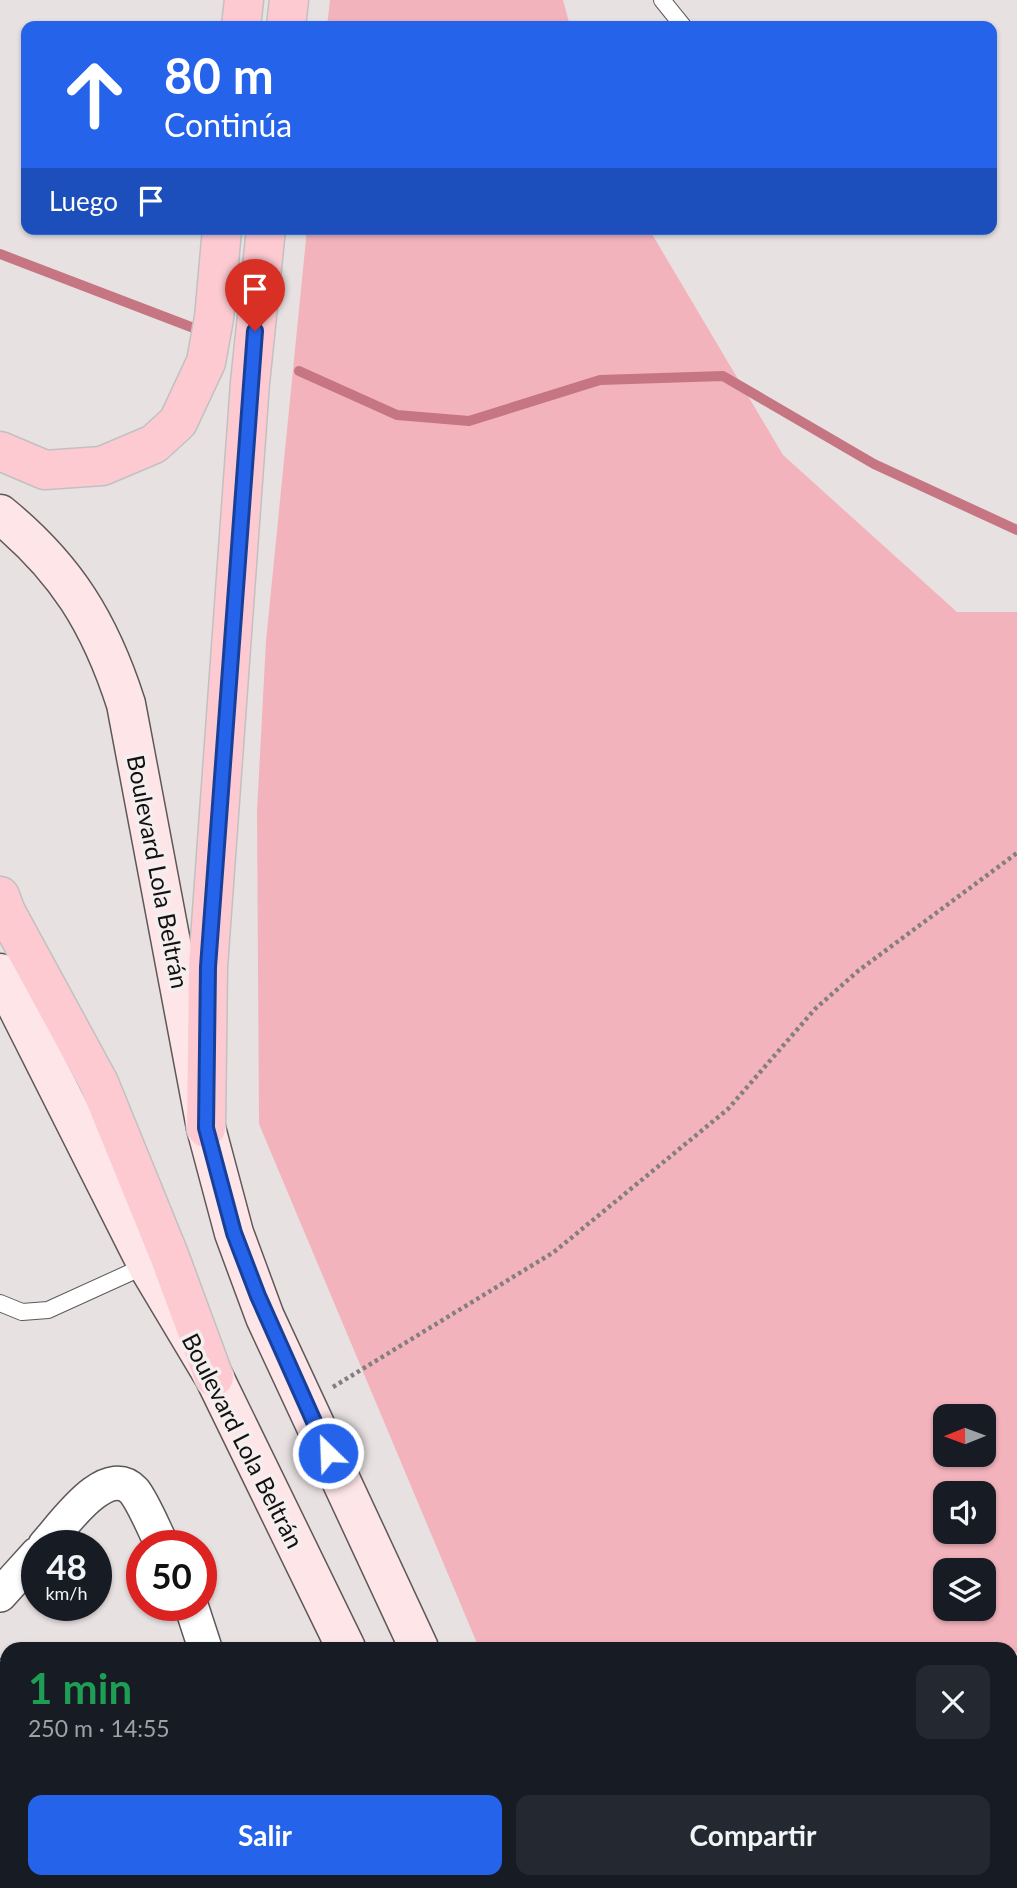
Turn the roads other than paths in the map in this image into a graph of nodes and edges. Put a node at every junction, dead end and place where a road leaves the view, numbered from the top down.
1 (244, 0) edge
2 (289, 0) edge
3 (662, 0) edge
4 (242, 21) edge
5 (287, 21) edge
6 (679, 21) edge
7 (221, 235) edge
8 (264, 235) edge
9 (0, 451) edge
10 (0, 513) edge
11 (0, 896) edge
12 (0, 973) edge
13 (206, 1128) junction
14 (158, 1260) junction
15 (0, 1303) edge
16 (59, 1530) edge
17 (154, 1530) edge
18 (21, 1572) edge
19 (0, 1595) edge
20 (196, 1621) edge
21 (203, 1642) edge
22 (343, 1642) edge
23 (416, 1642) edge

1 - 4 main road
2 - 5 main road
3 - 6 lane
7 - 9 main road
8 - 13 main road
10 - 13 main road, Boulevard Lola Beltrán
11 - 14 main road
12 - 14 main road
13 - 23 main road, Boulevard Lola Beltrán
14 - 15 lane
14 - 22 main road, Boulevard Lola Beltrán
16 - 17 street
18 - 19 street
20 - 21 street

